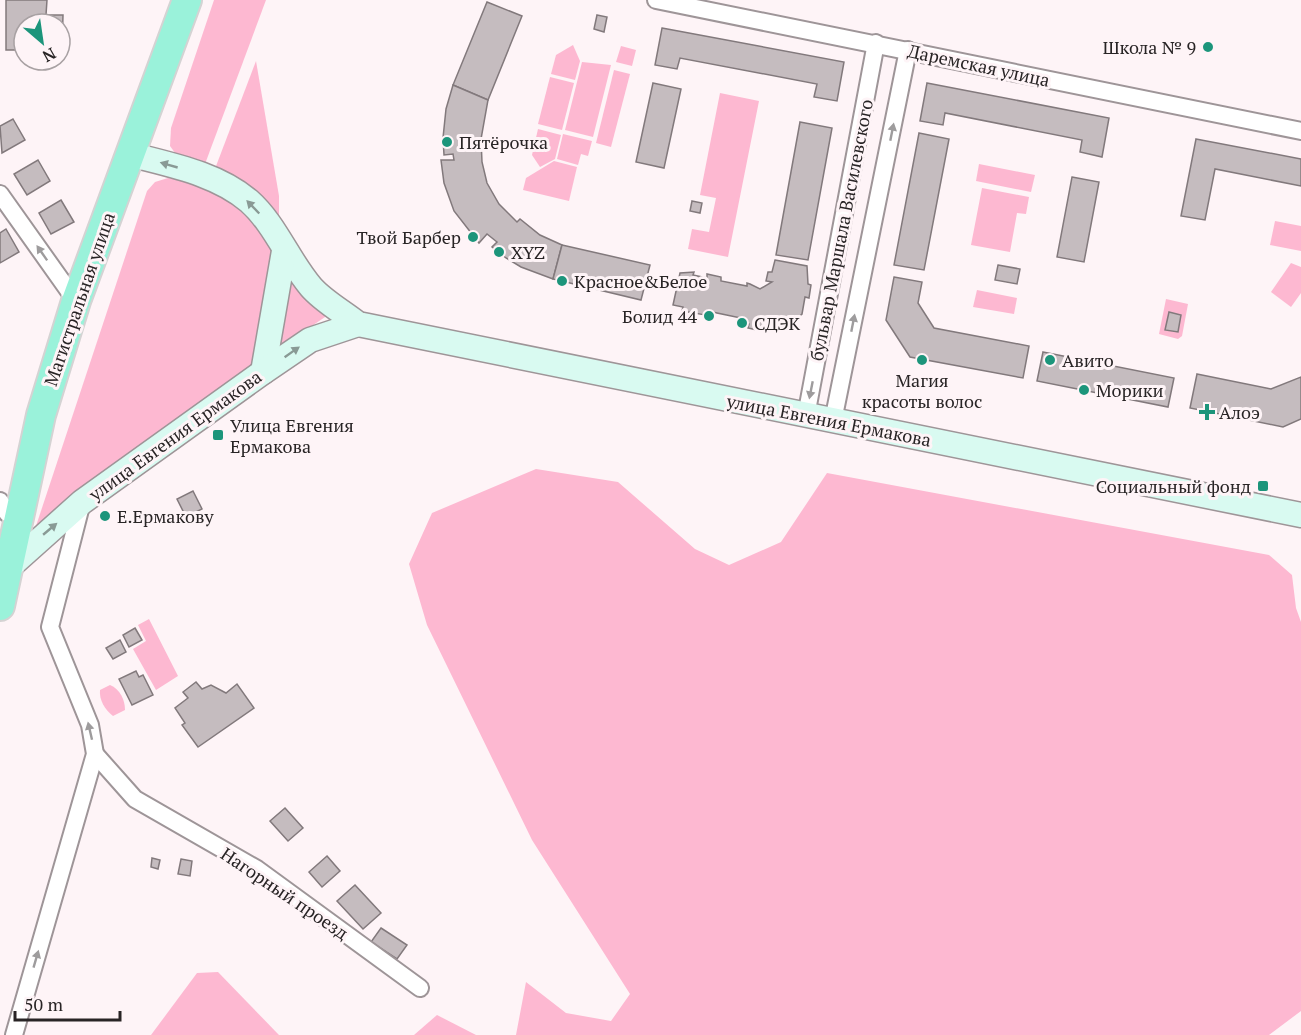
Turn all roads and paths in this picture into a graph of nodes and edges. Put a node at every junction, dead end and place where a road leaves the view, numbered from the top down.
1 (187, 0) edge
2 (656, 0) edge
3 (876, 43) junction
4 (908, 50) junction
5 (1301, 131) edge
6 (129, 154) junction
7 (0, 194) edge
8 (284, 251) junction
9 (76, 301) junction
10 (358, 324) junction
11 (263, 372) junction
12 (806, 416) junction
13 (833, 422) junction
14 (82, 502) junction
15 (9, 510) edge
16 (1301, 515) edge
17 (7, 569) junction
18 (0, 606) edge
19 (95, 754) junction
20 (420, 988) dead end
21 (14, 1035) edge

1 - 6 highway, Магистральная улица
2 - 3 street, Даремская улица
3 - 4 street, Даремская улица
3 -> 12 street, бульвар Маршала Василевского
4 - 5 street, Даремская улица
13 -> 4 street, бульвар Маршала Василевского
8 -> 6 main road, улица Евгения Ермакова
6 - 9 highway, Магистральная улица
9 -> 7 street
8 - 10 main road, улица Евгения Ермакова
8 - 11 main road
9 - 15 highway, Магистральная улица
11 -> 10 main road, улица Евгения Ермакова
10 - 12 main road, улица Евгения Ермакова
11 - 14 main road, улица Евгения Ермакова
12 - 13 main road, улица Евгения Ермакова
13 - 16 main road, улица Евгения Ермакова
17 -> 14 main road, улица Евгения Ермакова
19 -> 14 street
15 - 17 highway, Магистральная улица
17 - 18 highway, Магистральная улица
19 - 20 street, Нагорный проезд
21 -> 19 street

